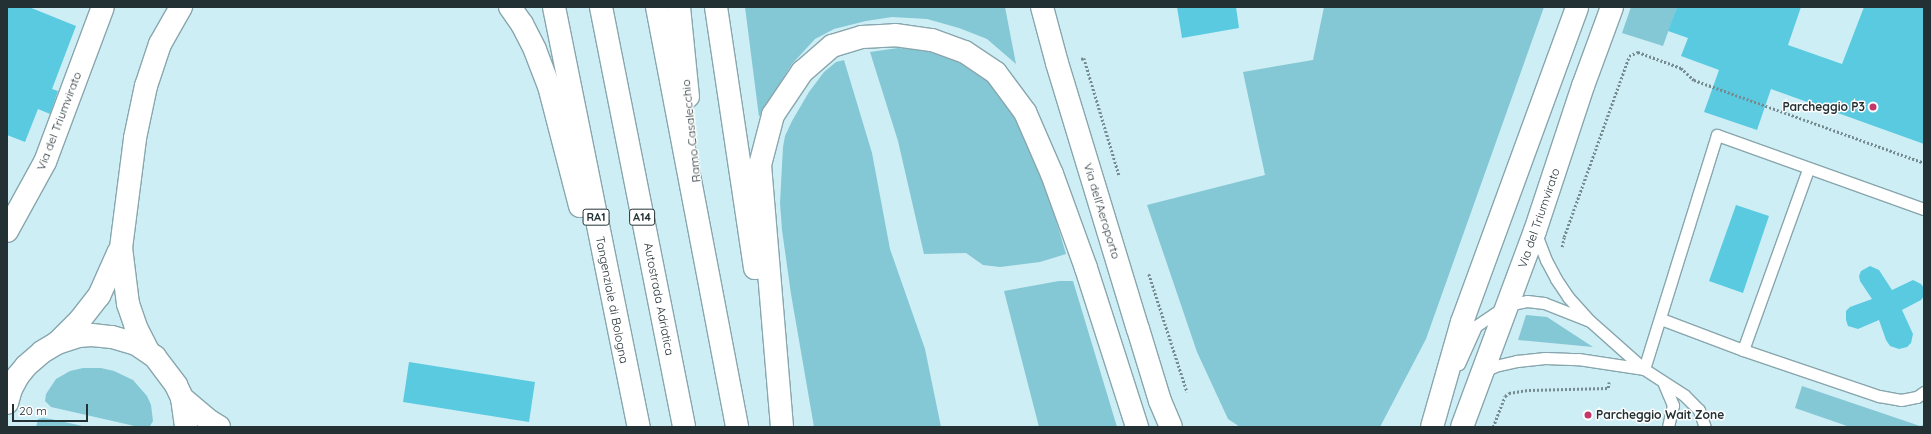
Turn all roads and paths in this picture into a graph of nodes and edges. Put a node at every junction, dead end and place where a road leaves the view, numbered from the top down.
1 (102, 7) edge
2 (181, 7) edge
3 (510, 7) edge
4 (554, 7) edge
5 (601, 7) edge
6 (657, 7) edge
7 (679, 7) edge
8 (716, 7) edge
9 (1042, 7) edge
10 (1577, 7) edge
11 (1612, 7) edge
12 (1924, 163) edge
13 (1808, 169) junction
14 (1924, 209) edge
15 (1535, 230) junction
16 (7, 231) edge
17 (121, 248) junction
18 (1561, 252) dead end
19 (705, 255) junction
20 (1507, 305) junction
21 (1661, 319) junction
22 (1590, 321) junction
23 (57, 343) junction
24 (1743, 350) junction
25 (148, 351) junction
26 (17, 369) edge
27 (1644, 369) junction
28 (626, 370) junction
29 (1482, 372) junction
30 (1609, 376) dead end
31 (1663, 381) junction
32 (1924, 392) edge
33 (182, 398) junction
34 (7, 403) edge
35 (1171, 423) edge
36 (186, 427) edge
37 (219, 427) edge
38 (639, 427) edge
39 (684, 427) edge
40 (738, 427) edge
41 (782, 427) edge
42 (1137, 427) edge
43 (1432, 427) edge
44 (1462, 427) edge
45 (1493, 427) edge
46 (1668, 427) edge
47 (1705, 427) edge

1 - 16 main road, Via del Triumvirato
2 - 17 main road
3 - 28 main road
4 - 28 main road, Tangenziale di Bologna / RA1
5 - 39 main road, Autostrada Adriatica / A14
6 - 19 main road
7 - 19 main road, Ramo Casalecchio
8 - 41 main road
9 - 35 main road, Via dell'Aeroporto
10 - 43 main road
11 - 15 main road, Via del Triumvirato
12 - 18 path
13 - 14 lane
13 - 21 lane
13 - 24 lane
15 - 20 main road, Via del Triumvirato
15 - 22 lane
17 - 23 main road
17 - 25 main road
19 - 40 main road
20 - 22 lane
20 - 29 main road, Via del Triumvirato
20 - 43 lane
21 - 24 lane
21 - 27 lane
22 - 27 lane
23 - 25 main road
23 - 26 main road
24 - 32 lane
25 - 33 main road
26 - 34 main road
27 - 29 lane
27 - 31 lane
28 - 38 main road, Tangenziale di Bologna / RA1
29 - 44 main road, Via del Triumvirato
30 - 45 path
31 - 46 lane
31 - 47 lane
33 - 36 main road
33 - 37 main road
41 - 42 main road

